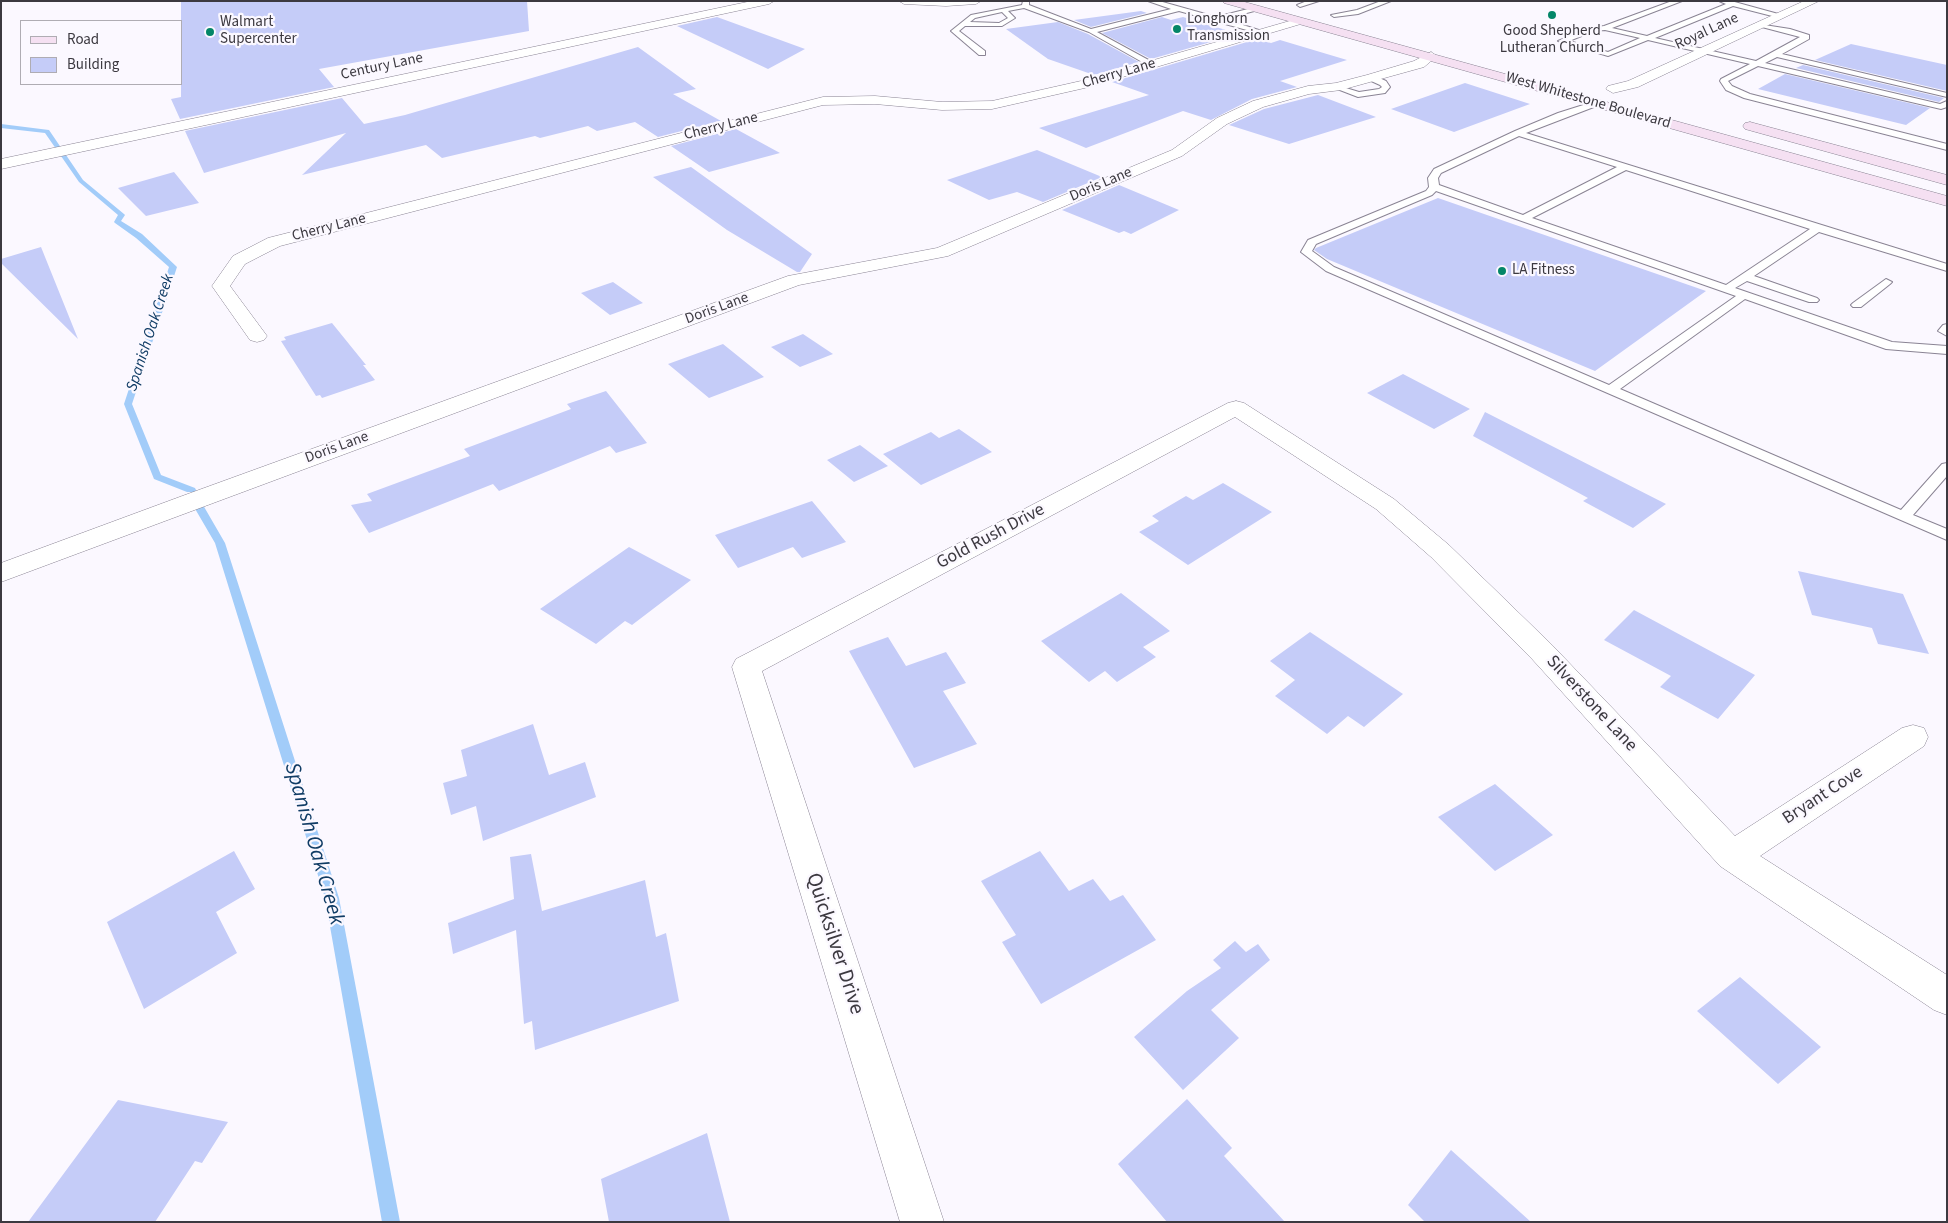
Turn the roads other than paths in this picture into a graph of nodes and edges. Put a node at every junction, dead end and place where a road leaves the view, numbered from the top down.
1 (769, 1) edge
2 (904, 1) edge
3 (976, 1) edge
4 (1151, 1) edge
5 (1228, 1) edge
6 (1284, 1) edge
7 (1316, 1) edge
8 (1388, 1) edge
9 (1679, 1) edge
10 (1721, 1) edge
11 (1814, 1) edge
12 (1025, 3) edge
13 (1732, 4) junction
14 (1300, 5) junction
15 (1178, 9) junction
16 (1256, 9) junction
17 (1004, 11) junction
18 (1334, 15) junction
19 (1780, 16) junction
20 (1217, 19) junction
21 (1300, 21) junction
22 (1363, 22) dead end
23 (964, 24) junction
24 (1760, 25) junction
25 (1605, 28) junction
26 (1091, 30) junction
27 (1261, 32) junction
28 (1648, 38) junction
29 (1368, 39) junction
30 (1704, 51) junction
31 (982, 53) dead end
32 (1776, 55) junction
33 (1431, 56) junction
34 (1757, 63) junction
35 (1151, 64) junction
36 (1608, 88) junction
37 (1947, 95) edge
38 (1642, 97) dead end
39 (1596, 103) junction
40 (1947, 103) edge
41 (1738, 123) dead end
42 (1518, 133) junction
43 (1947, 137) edge
44 (1936, 144) junction
45 (1947, 147) edge
46 (1, 164) edge
47 (1625, 167) junction
48 (1910, 170) junction
49 (1947, 180) edge
50 (1434, 187) junction
51 (1947, 201) edge
52 (1524, 218) junction
53 (1818, 228) junction
54 (1914, 258) junction
55 (1904, 267) dead end
56 (1947, 268) edge
57 (1746, 277) junction
58 (1886, 282) dead end
59 (1727, 289) junction
60 (1744, 295) junction
61 (1813, 300) dead end
62 (1858, 305) dead end
63 (1947, 327) edge
64 (1947, 333) edge
65 (257, 336) dead end
66 (1947, 350) edge
67 (1610, 390) junction
68 (1236, 408) joint
69 (1947, 467) edge
70 (1904, 516) junction
71 (1947, 535) edge
72 (1, 573) edge
73 (746, 667) joint
74 (1913, 737) dead end
75 (1732, 856) junction
76 (1947, 997) edge
77 (922, 1222) edge

1 - 46 street, Century Lane
2 - 3 street
4 - 15 lane
5 - 16 main road, West Whitestone Boulevard
6 - 14 main road
7 - 14 lane
8 - 18 lane
9 - 25 lane
10 - 13 lane
11 - 19 street, Royal Lane
12 - 17 lane
12 - 26 lane
13 - 19 lane
13 - 28 lane
14 - 18 main road
15 - 20 lane
15 - 26 lane
16 - 20 lane
16 - 21 main road, West Whitestone Boulevard
17 - 23 lane
17 - 23 lane
18 - 22 main road
19 - 24 street, Royal Lane
20 - 27 lane
21 - 27 street, Cherry Lane
21 - 29 main road, West Whitestone Boulevard
23 - 31 lane
24 - 30 street, Royal Lane
24 - 32 lane
25 - 28 lane
25 - 28 lane
26 - 35 lane
27 - 35 street, Cherry Lane
28 - 30 lane
29 - 33 main road, West Whitestone Boulevard
29 - 36 main road
30 - 34 lane
30 - 36 street, Royal Lane
32 - 34 lane
32 - 37 lane
33 - 39 main road, West Whitestone Boulevard
33 - 72 street, Doris Lane
34 - 40 lane
34 - 44 lane
35 - 65 street, Cherry Lane
36 - 38 main road, West Whitestone Boulevard
39 - 42 lane
39 - 48 main road
39 - 51 main road, West Whitestone Boulevard
41 - 48 main road
42 - 47 lane
42 - 50 lane
43 - 44 lane
44 - 45 lane
47 - 52 lane
47 - 53 lane
48 - 49 main road
50 - 52 lane
50 - 67 lane
52 - 59 lane
53 - 54 lane
53 - 57 lane
54 - 55 lane
54 - 56 lane
57 - 59 lane
57 - 61 lane
58 - 62 lane
59 - 60 lane
60 - 66 lane
60 - 67 lane
63 - 64 lane
67 - 70 lane
68 - 73 street, Gold Rush Drive
68 - 75 street, Silverstone Lane
69 - 70 lane
70 - 71 lane
73 - 77 street, Quicksilver Drive
74 - 75 street, Bryant Cove
75 - 76 street, Silverstone Lane

